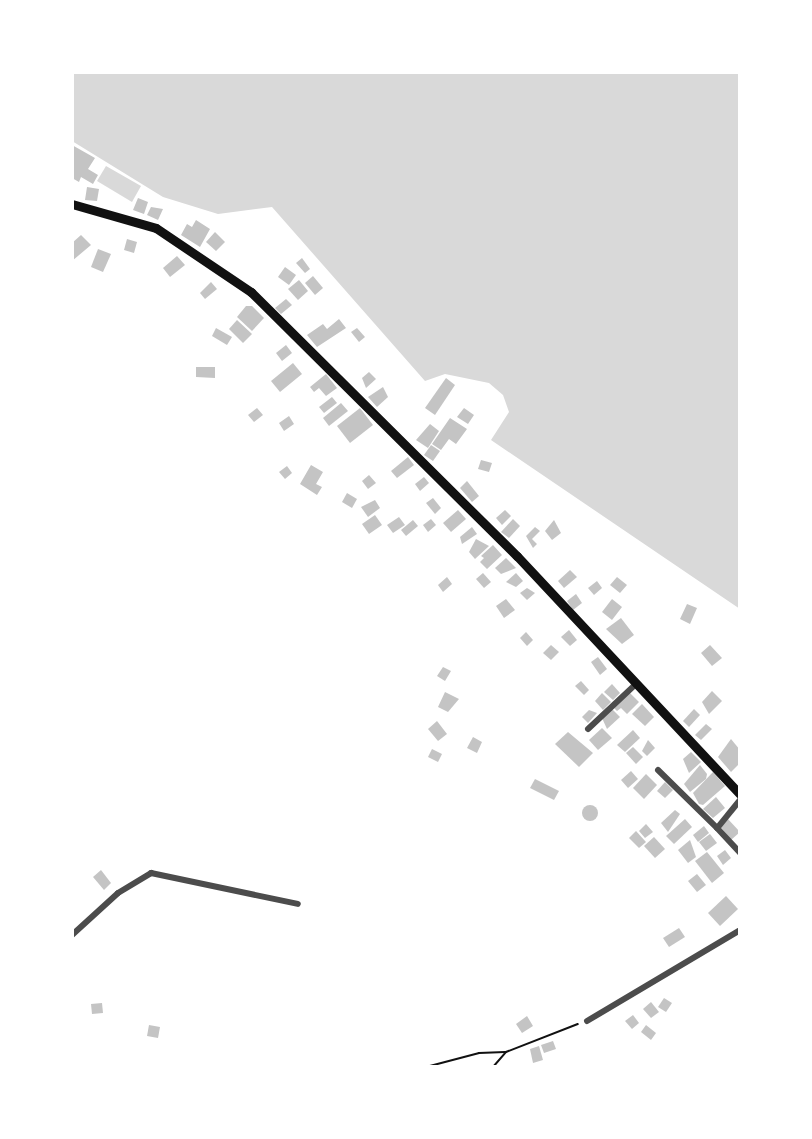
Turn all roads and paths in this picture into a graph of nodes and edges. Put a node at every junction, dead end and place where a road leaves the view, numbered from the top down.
1 (72, 204) edge
2 (637, 684) junction
3 (588, 729) dead end
4 (658, 770) dead end
5 (740, 794) edge
6 (740, 800) edge
7 (717, 828) junction
8 (740, 852) edge
9 (298, 904) dead end
10 (740, 930) edge
11 (72, 935) edge
12 (586, 1020) joint
13 (506, 1052) junction
14 (426, 1067) edge
15 (493, 1067) edge

1 - 2 main road
2 - 3 street
2 - 5 main road
4 - 7 street
6 - 7 street
7 - 8 street
9 - 11 street
10 - 12 street
12 - 13 path
13 - 14 path
13 - 15 path

